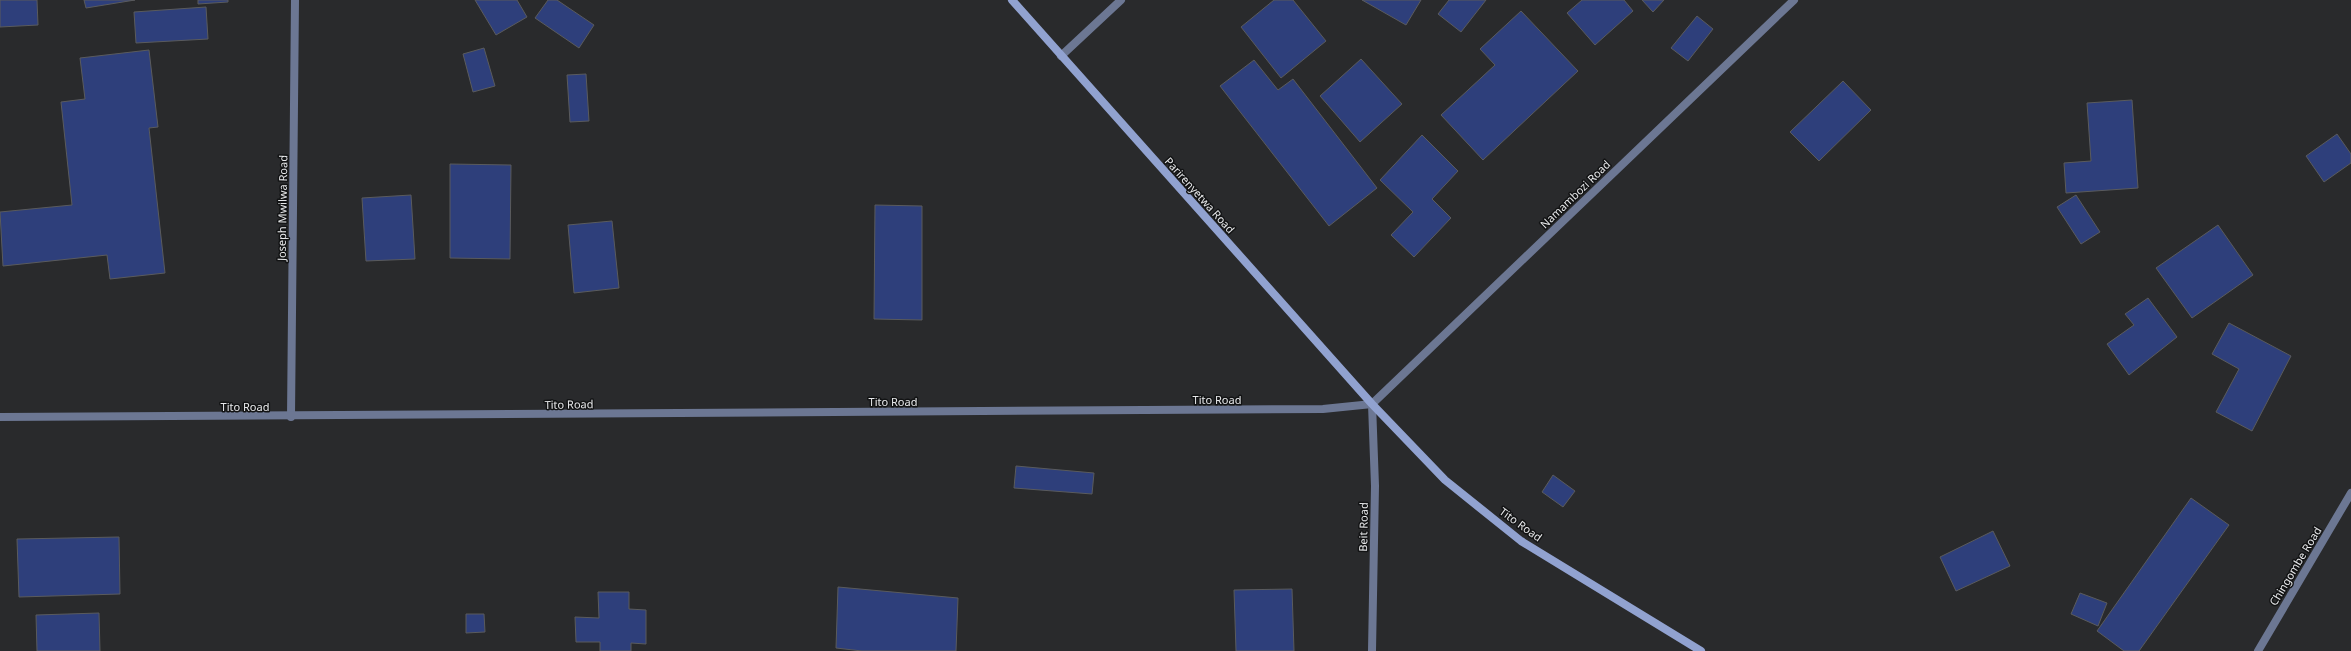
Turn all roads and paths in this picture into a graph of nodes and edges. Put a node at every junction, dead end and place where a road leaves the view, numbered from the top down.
1 (295, 0) edge
2 (1012, 0) edge
3 (1121, 0) edge
4 (1794, 0) edge
5 (1061, 56) junction
6 (1372, 404) junction
7 (0, 417) edge
8 (291, 417) junction
9 (2351, 493) edge
10 (1372, 651) edge
11 (1701, 651) edge
12 (2258, 651) edge

1 - 8 street, Joseph Mwilwa Road
2 - 5 main road, Parirenyetwa Road
3 - 5 street
4 - 6 street, Namambozi Road
5 - 6 main road, Parirenyetwa Road
6 - 8 street, Tito Road
6 - 10 street, Beit Road
6 - 11 main road, Tito Road
7 - 8 street, Tito Road
9 - 12 street, Chingombe Road

